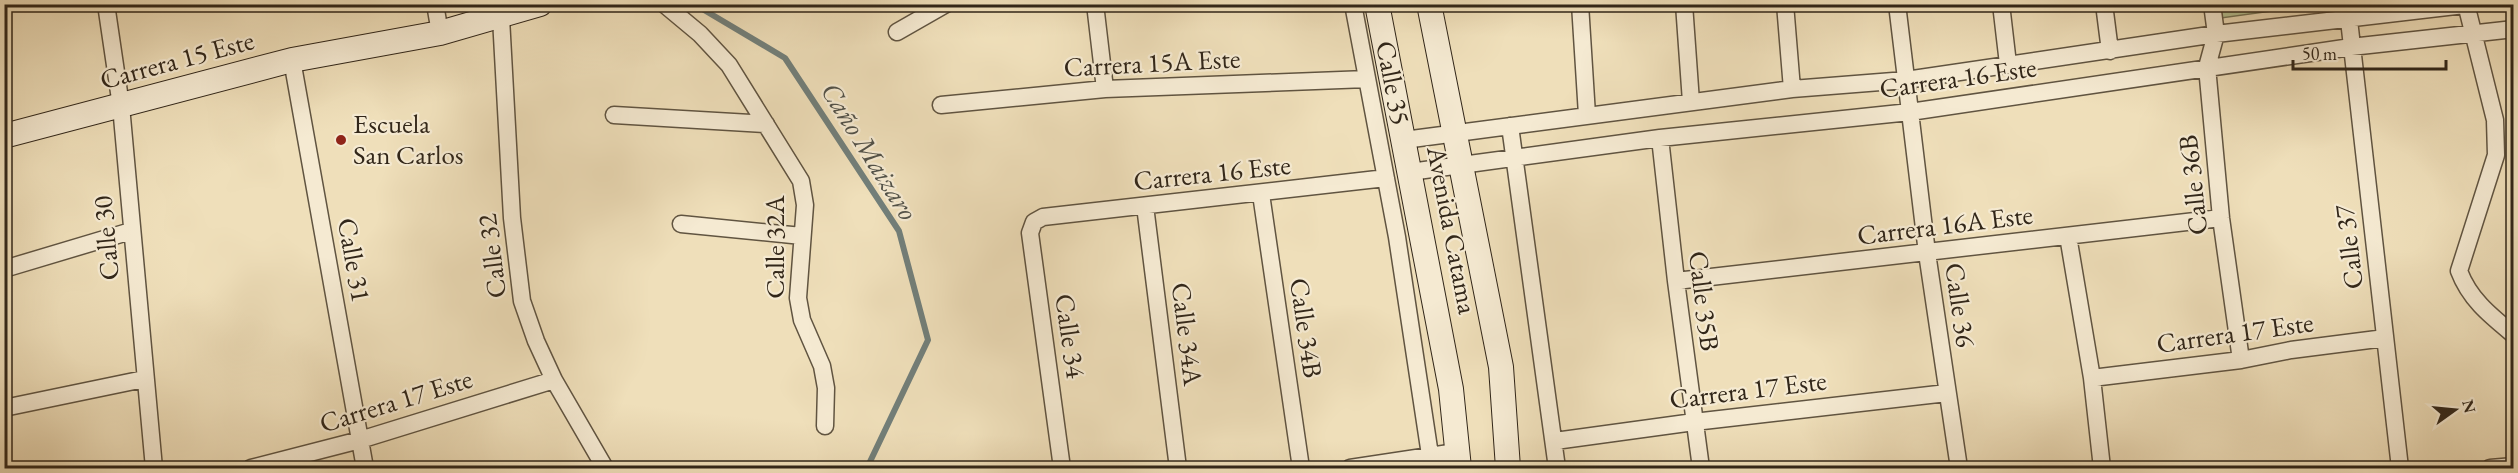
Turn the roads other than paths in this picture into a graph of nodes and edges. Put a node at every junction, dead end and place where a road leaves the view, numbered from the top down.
1 (106, 4) edge
2 (435, 4) edge
3 (540, 4) edge
4 (664, 4) edge
5 (946, 4) edge
6 (1095, 4) edge
7 (1353, 4) edge
8 (1377, 4) edge
9 (1429, 4) edge
10 (1580, 4) edge
11 (1684, 4) edge
12 (1785, 4) edge
13 (1897, 4) edge
14 (2001, 4) edge
15 (2104, 4) edge
16 (2212, 4) edge
17 (2468, 5) edge
18 (501, 18) junction
19 (2349, 20) junction
20 (2514, 29) edge
21 (897, 32) dead end
22 (440, 33) junction
23 (2216, 34) junction
24 (2472, 34) junction
25 (2351, 47) junction
26 (2110, 51) junction
27 (292, 60) junction
28 (2008, 64) junction
29 (2207, 67) junction
30 (1367, 80) junction
31 (1906, 80) junction
32 (1105, 89) junction
33 (1792, 89) junction
34 (1691, 102) junction
35 (941, 105) dead end
36 (121, 106) junction
37 (1910, 112) junction
38 (614, 115) dead end
39 (1587, 115) junction
40 (766, 124) junction
41 (1510, 126) junction
42 (1456, 132) junction
43 (4, 136) edge
44 (1660, 138) junction
45 (1404, 140) junction
46 (1516, 159) junction
47 (1462, 165) junction
48 (1410, 172) junction
49 (1386, 178) junction
50 (1261, 194) junction
51 (1145, 206) junction
52 (1043, 217) joint
53 (2221, 218) junction
54 (681, 224) dead end
55 (131, 231) junction
56 (802, 236) junction
57 (2068, 237) junction
58 (1927, 253) junction
59 (4, 269) edge
60 (1676, 281) junction
61 (2514, 335) edge
62 (2385, 338) junction
63 (2241, 360) junction
64 (2092, 378) junction
65 (144, 379) junction
66 (554, 380) junction
67 (1947, 393) junction
68 (4, 408) edge
69 (1694, 422) junction
70 (825, 426) dead end
71 (360, 440) junction
72 (1555, 441) junction
73 (1430, 455) junction
74 (1457, 460) edge
75 (2514, 466) edge
76 (260, 467) edge
77 (153, 468) edge
78 (365, 468) edge
79 (605, 468) edge
80 (1062, 468) edge
81 (1178, 468) edge
82 (1301, 468) edge
83 (1350, 468) edge
84 (1508, 468) edge
85 (1557, 468) edge
86 (1701, 468) edge
87 (1959, 468) edge
88 (2102, 468) edge
89 (2400, 468) edge
90 (2490, 468) edge

1 - 36 street, Calle 30
2 - 22 street
3 - 18 main road, Carrera 15 Este
4 - 40 street, Calle 32A
5 - 21 street
6 - 32 street
7 - 30 street, Calle 35
8 - 45 main road, Avenida Catama
9 - 42 main road, Avenida Catama
10 - 39 street
11 - 34 street
12 - 33 street
13 - 31 street, Calle 36
14 - 28 street
15 - 26 street
16 - 23 street, Calle 36B
17 - 19 street, Carrera 16 Este
17 - 24 street
18 - 22 main road, Carrera 15 Este
18 - 66 street, Calle 32
19 - 23 street, Carrera 16 Este
19 - 25 street, Calle 37
20 - 24 street, Carrera 16 Este
22 - 27 main road, Carrera 15 Este
23 - 26 street, Carrera 16 Este
23 - 29 street, Calle 36B
24 - 25 street, Carrera 16 Este
24 - 61 street
25 - 29 street, Carrera 16 Este
25 - 62 street, Calle 37
26 - 28 street, Carrera 16 Este
27 - 36 main road, Carrera 15 Este
27 - 71 street, Calle 31
28 - 31 street, Carrera 16 Este
29 - 37 street, Carrera 16 Este
29 - 53 street, Calle 36B
30 - 32 street, Carrera 15A Este
30 - 49 street, Calle 35
31 - 33 street, Carrera 16 Este
31 - 37 street, Calle 36
32 - 35 street, Carrera 15A Este
33 - 34 street, Carrera 16 Este
34 - 39 street, Carrera 16 Este
36 - 43 main road, Carrera 15 Este
36 - 55 street, Calle 30
37 - 44 street, Carrera 16 Este
37 - 58 street, Calle 36
38 - 40 street
39 - 41 street, Carrera 16 Este
40 - 56 street, Calle 32A
41 - 42 street, Carrera 16 Este
41 - 46 street
42 - 45 street, Carrera 16 Este
42 - 47 main road, Avenida Catama
44 - 46 street, Carrera 16 Este
44 - 60 street, Calle 35B
45 - 48 main road, Avenida Catama
46 - 47 street, Carrera 16 Este
46 - 72 street
47 - 48 street, Carrera 16 Este
47 - 84 main road, Avenida Catama
48 - 74 main road, Avenida Catama
49 - 50 street, Carrera 16 Este
49 - 73 street, Calle 35
50 - 51 street, Carrera 16 Este
50 - 82 street, Calle 34B
51 - 52 street, Carrera 16 Este
51 - 81 street, Calle 34A
52 - 80 street, Calle 34
53 - 57 street, Carrera 16A Este
53 - 63 street, Calle 36B
54 - 56 street
55 - 59 street
55 - 65 street, Calle 30
56 - 70 street, Calle 32A
57 - 58 street, Carrera 16A Este
57 - 64 street
58 - 60 street, Carrera 16A Este
58 - 67 street, Calle 36
60 - 69 street, Calle 35B
62 - 63 street, Carrera 17 Este
62 - 89 street, Calle 37
63 - 64 street, Carrera 17 Este
64 - 88 street
65 - 68 street
65 - 77 street, Calle 30
66 - 71 street, Carrera 17 Este
66 - 79 street, Calle 32
67 - 69 street, Carrera 17 Este
67 - 87 street, Calle 36
69 - 72 street, Carrera 17 Este
69 - 86 street, Calle 35B
71 - 76 street, Carrera 17 Este
71 - 78 street, Calle 31
72 - 85 street
73 - 74 street
73 - 83 street
75 - 90 street

